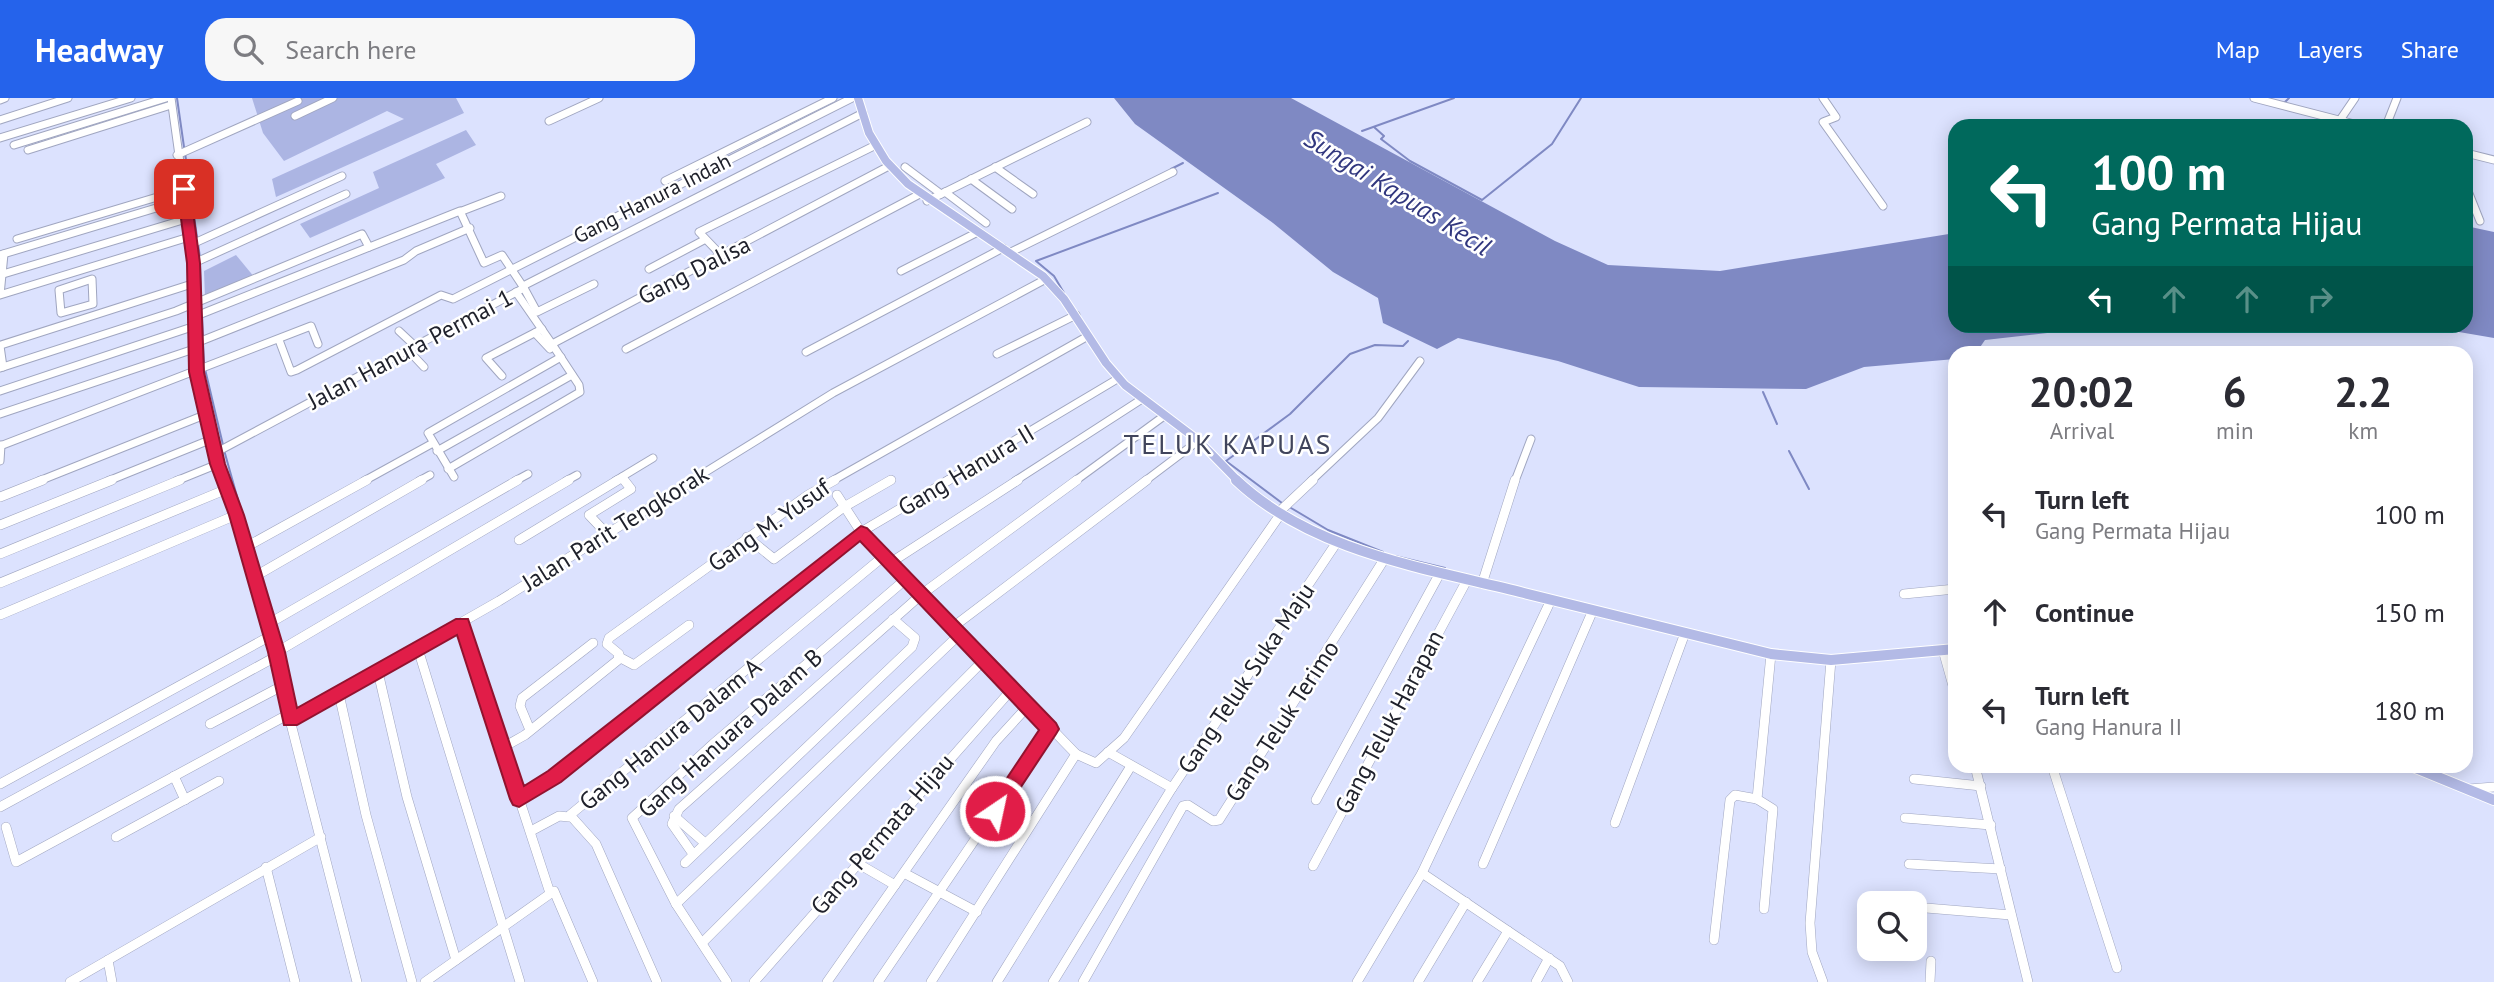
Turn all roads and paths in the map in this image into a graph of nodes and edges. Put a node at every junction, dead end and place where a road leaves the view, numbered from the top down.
1 (68, 98) edge
2 (131, 98) edge
3 (333, 98) edge
4 (599, 98) edge
5 (833, 98) edge
6 (852, 98) edge
7 (858, 98) edge
8 (1823, 98) edge
9 (2254, 98) edge
10 (2283, 98) edge
11 (2354, 98) edge
12 (2397, 98) edge
13 (169, 100) edge
14 (298, 101) dead end
15 (2278, 104) junction
16 (863, 113) junction
17 (295, 116) dead end
18 (0, 118) edge
19 (2336, 119) edge
20 (2341, 119) edge
21 (2389, 119) edge
22 (549, 121) dead end
23 (1087, 121) dead end
24 (0, 138) edge
25 (14, 145) dead end
26 (876, 145) junction
27 (27, 150) dead end
28 (177, 155) junction
29 (2473, 155) edge
30 (2494, 160) edge
31 (889, 166) junction
32 (905, 167) dead end
33 (995, 167) junction
34 (1173, 172) dead end
35 (342, 176) dead end
36 (971, 179) junction
37 (665, 181) dead end
38 (184, 189) junction
39 (943, 193) junction
40 (346, 194) dead end
41 (1033, 194) dead end
42 (500, 196) dead end
43 (923, 198) junction
44 (186, 199) junction
45 (2473, 204) edge
46 (1883, 206) dead end
47 (1012, 209) dead end
48 (462, 212) junction
49 (186, 219) junction
50 (2480, 221) dead end
51 (986, 223) dead end
52 (470, 228) junction
53 (976, 233) junction
54 (17, 239) dead end
55 (704, 240) junction
56 (190, 241) junction
57 (369, 247) junction
58 (1006, 251) junction
59 (2, 254) edge
60 (722, 256) junction
61 (194, 263) junction
62 (513, 268) junction
63 (649, 269) dead end
64 (901, 271) dead end
65 (75, 273) junction
66 (1, 275) edge
67 (1046, 279) junction
68 (195, 283) junction
69 (75, 284) junction
70 (594, 284) dead end
71 (523, 287) junction
72 (516, 292) junction
73 (0, 295) edge
74 (195, 304) junction
75 (1076, 315) junction
76 (196, 316) junction
77 (195, 327) junction
78 (399, 331) dead end
79 (538, 331) junction
80 (1088, 336) junction
81 (278, 340) junction
82 (318, 344) dead end
83 (1, 345) edge
84 (195, 346) junction
85 (551, 347) junction
86 (411, 348) junction
87 (626, 349) dead end
88 (806, 352) dead end
89 (997, 354) dead end
90 (561, 357) junction
91 (1420, 361) dead end
92 (1, 367) edge
93 (424, 367) dead end
94 (197, 372) junction
95 (572, 374) junction
96 (502, 376) dead end
97 (1119, 378) junction
98 (0, 391) edge
99 (1142, 399) junction
100 (0, 414) edge
101 (207, 415) junction
102 (1164, 416) junction
103 (212, 439) junction
104 (1531, 439) dead end
105 (1198, 441) junction
106 (0, 446) edge
107 (435, 447) junction
108 (221, 450) junction
109 (653, 458) dead end
110 (0, 461) edge
111 (218, 464) junction
112 (448, 469) junction
113 (528, 474) dead end
114 (430, 475) dead end
115 (577, 475) dead end
116 (454, 477) dead end
117 (622, 477) junction
118 (891, 480) dead end
119 (227, 489) junction
120 (837, 495) dead end
121 (0, 497) edge
122 (844, 507) junction
123 (1281, 511) junction
124 (236, 515) junction
125 (0, 525) edge
126 (861, 532) junction
127 (607, 534) junction
128 (747, 537) junction
129 (519, 540) dead end
130 (1337, 542) junction
131 (246, 547) junction
132 (0, 554) edge
133 (1385, 558) junction
134 (887, 559) junction
135 (1440, 573) junction
136 (254, 577) junction
137 (906, 579) junction
138 (1467, 580) junction
139 (0, 583) edge
140 (1482, 584) junction
141 (1948, 590) edge
142 (922, 594) junction
143 (1904, 594) dead end
144 (1550, 601) junction
145 (1593, 610) junction
146 (0, 615) edge
147 (893, 619) junction
148 (268, 624) junction
149 (462, 624) junction
150 (690, 625) dead end
151 (957, 631) junction
152 (1685, 634) junction
153 (272, 635) junction
154 (593, 643) dead end
155 (418, 649) junction
156 (1943, 650) junction
157 (1948, 650) edge
158 (277, 654) junction
159 (1771, 654) junction
160 (620, 657) junction
161 (985, 659) junction
162 (1831, 660) junction
163 (1948, 668) edge
164 (378, 672) junction
165 (282, 686) junction
166 (1013, 688) junction
167 (339, 694) junction
168 (1029, 705) junction
169 (290, 717) junction
170 (210, 724) dead end
171 (1050, 729) junction
172 (530, 730) junction
173 (502, 748) junction
174 (1108, 752) junction
175 (1076, 754) junction
176 (1131, 766) junction
177 (1977, 773) edge
178 (2054, 773) edge
179 (2429, 773) edge
180 (174, 776) junction
181 (1914, 779) dead end
182 (219, 781) dead end
183 (0, 784) edge
184 (1981, 786) junction
185 (2494, 787) edge
186 (1172, 788) junction
187 (2469, 789) junction
188 (519, 799) junction
189 (1757, 799) junction
190 (185, 800) junction
191 (1316, 800) dead end
192 (2494, 800) edge
193 (0, 807) edge
194 (674, 816) junction
195 (569, 817) junction
196 (1905, 818) dead end
197 (1615, 823) dead end
198 (1991, 825) junction
199 (6, 827) dead end
200 (531, 831) junction
201 (116, 837) dead end
202 (321, 837) junction
203 (705, 843) junction
204 (693, 855) junction
205 (685, 863) dead end
206 (857, 863) junction
207 (1483, 864) dead end
208 (1909, 864) dead end
209 (1313, 866) dead end
210 (266, 867) junction
211 (2001, 869) junction
212 (904, 873) junction
213 (1422, 873) junction
214 (895, 885) junction
215 (940, 892) junction
216 (550, 893) junction
217 (1466, 902) junction
218 (676, 904) junction
219 (1927, 908) edge
220 (1764, 909) dead end
221 (977, 912) junction
222 (2011, 915) junction
223 (502, 928) junction
224 (1508, 930) junction
225 (1714, 940) dead end
226 (702, 943) junction
227 (1549, 958) junction
228 (456, 960) junction
229 (1931, 961) dead end
230 (109, 963) junction
231 (2117, 968) dead end
232 (70, 982) edge
233 (112, 982) edge
234 (295, 982) edge
235 (357, 982) edge
236 (412, 982) edge
237 (425, 982) edge
238 (520, 982) edge
239 (593, 982) edge
240 (657, 982) edge
241 (727, 982) edge
242 (754, 982) edge
243 (827, 982) edge
244 (878, 982) edge
245 (931, 982) edge
246 (997, 982) edge
247 (1053, 982) edge
248 (1083, 982) edge
249 (1357, 982) edge
250 (1418, 982) edge
251 (1477, 982) edge
252 (1536, 982) edge
253 (1568, 982) edge
254 (1823, 982) edge
255 (1930, 982) edge
256 (2028, 982) edge

1 - 18 street
2 - 24 street
3 - 17 street
4 - 22 street
5 - 37 street
6 - 62 street, Gang Hanura Indah
7 - 16 main road
8 - 46 street
9 - 15 street
10 - 15 street
11 - 20 street
12 - 21 street
13 - 25 street
13 - 27 street
13 - 28 street
14 - 28 street
15 - 19 street
16 - 26 main road
16 - 71 street
23 - 33 street
26 - 31 main road
26 - 55 street
28 - 38 street
29 - 30 street
31 - 43 main road
31 - 60 street, Gang Dalisa
32 - 39 street
33 - 36 street
33 - 41 street
34 - 58 street
35 - 56 street
36 - 39 street
36 - 47 street
38 - 44 street
38 - 54 street
39 - 43 street
39 - 51 street
40 - 61 street
42 - 48 street
43 - 53 main road
43 - 87 street
44 - 49 street
44 - 59 street
45 - 50 street
48 - 52 street
48 - 57 street
49 - 56 street
49 - 66 street
52 - 62 street
52 - 84 street
53 - 58 main road
53 - 64 street
55 - 60 street
55 - 63 street
56 - 61 street
56 - 65 street
57 - 74 street
57 - 76 street
58 - 67 main road
58 - 88 street
59 - 66 street
60 - 85 street, Gang Dalisa
61 - 68 street
62 - 71 street
62 - 81 street, Gang Hanura Indah
65 - 69 street
65 - 73 street
66 - 73 street
67 - 75 main road
67 - 127 street, Jalan Parit Tengkorak
68 - 74 street
68 - 83 street
69 - 69 street
70 - 71 street, Jalan Hanura Permai 1
71 - 72 street, Jalan Hanura Permai 1
72 - 79 street
72 - 86 street, Jalan Hanura Permai 1
74 - 76 street
74 - 92 street
75 - 80 main road
75 - 89 street
76 - 77 street
77 - 84 street
77 - 98 street
78 - 86 street
79 - 85 street
79 - 96 street
80 - 97 main road
80 - 128 street, Gang M. Yusuf
81 - 82 street
81 - 94 street
83 - 92 street
84 - 94 street
84 - 100 street
85 - 90 street
86 - 93 street
86 - 108 street, Jalan Hanura Permai 1
90 - 95 street
90 - 107 street
91 - 123 street
94 - 101 street
94 - 106 street
95 - 107 street
95 - 112 street
97 - 99 main road
97 - 126 street, Gang Hanura II
99 - 102 main road
99 - 134 street, Gang Hanura Dalam A
101 - 103 street
101 - 121 street
102 - 105 main road
102 - 142 street
103 - 108 street
103 - 125 street
104 - 140 street
105 - 123 main road
105 - 151 street
106 - 110 street
107 - 112 street
107 - 131 street
108 - 111 street
109 - 117 street
111 - 119 street
111 - 132 street
112 - 116 street
113 - 148 street
114 - 136 street
115 - 158 street
117 - 127 street
117 - 129 street
118 - 122 street
119 - 124 street
119 - 139 street
120 - 122 street
122 - 126 street
122 - 128 street
123 - 130 main road
123 - 174 street
124 - 131 street
124 - 146 street
126 - 134 street
126 - 188 street, Gang Hanura II
127 - 149 street, Jalan Parit Tengkorak
128 - 160 street, Gang M. Yusuf
130 - 133 main road
130 - 186 street, Gang Teluk Suka Maju
131 - 136 street
133 - 135 main road
133 - 248 street, Gang Teluk Terimo
134 - 137 street
134 - 195 street, Gang Hanura Dalam A
135 - 138 main road
135 - 191 street
136 - 148 street
137 - 142 street
137 - 218 street, Gang Hanuara Dalam B
138 - 140 main road
138 - 209 street, Gang Teluk Harapan
140 - 144 main road
141 - 143 street
142 - 147 street
142 - 151 street
144 - 145 main road
144 - 213 street
145 - 152 main road
145 - 207 street
147 - 194 street
147 - 203 street
148 - 153 street
149 - 155 street, Jalan Parit Tengkorak
149 - 173 street
150 - 160 street
151 - 161 street
151 - 218 street
152 - 159 main road
152 - 197 street
153 - 158 street
153 - 183 street
154 - 172 street
155 - 164 street, Jalan Parit Tengkorak
155 - 223 street
156 - 157 main road
156 - 162 main road
156 - 163 street
158 - 165 street
158 - 193 street
159 - 162 main road
159 - 189 street
160 - 172 street
161 - 166 street
161 - 226 street
162 - 254 street
164 - 167 street, Jalan Parit Tengkorak
164 - 228 street
165 - 169 street
165 - 170 street
166 - 168 street
166 - 206 street, Gang Permata Hijau
167 - 169 street, Jalan Parit Tengkorak
167 - 236 street
168 - 171 street
168 - 212 street
169 - 180 street, Jalan Parit Tengkorak
169 - 202 street
171 - 175 street
171 - 215 street
172 - 173 street
173 - 188 street
174 - 175 street
174 - 176 street, Gang Teluk Suka Maju
175 - 221 street
176 - 186 street, Gang Teluk Suka Maju
176 - 246 street
177 - 184 street
178 - 231 street
179 - 187 main road
180 - 190 street
180 - 199 street, Jalan Parit Tengkorak
181 - 184 street
182 - 190 street
184 - 198 street
185 - 187 street
186 - 247 street
187 - 192 main road
188 - 200 street
189 - 220 street
189 - 225 street
190 - 201 street
194 - 203 street
194 - 204 street
195 - 200 street
195 - 240 street, Gang Hanura Dalam A
196 - 198 street
198 - 211 street
200 - 216 street
202 - 210 street
202 - 235 street
203 - 204 street
204 - 205 street
206 - 214 street
206 - 242 street, Gang Permata Hijau
208 - 211 street
210 - 230 street
210 - 234 street
211 - 222 street
212 - 214 street
212 - 215 street
213 - 217 street
213 - 249 street
214 - 243 street
215 - 221 street
215 - 244 street
216 - 223 street
216 - 239 street
217 - 224 street
217 - 250 street
218 - 226 street, Gang Hanuara Dalam B
219 - 222 street
221 - 245 street
222 - 256 street
223 - 228 street
223 - 238 street
224 - 227 street
224 - 251 street
226 - 241 street, Gang Hanuara Dalam B
227 - 252 street
227 - 253 street
228 - 237 street
229 - 255 street
230 - 232 street
230 - 233 street

